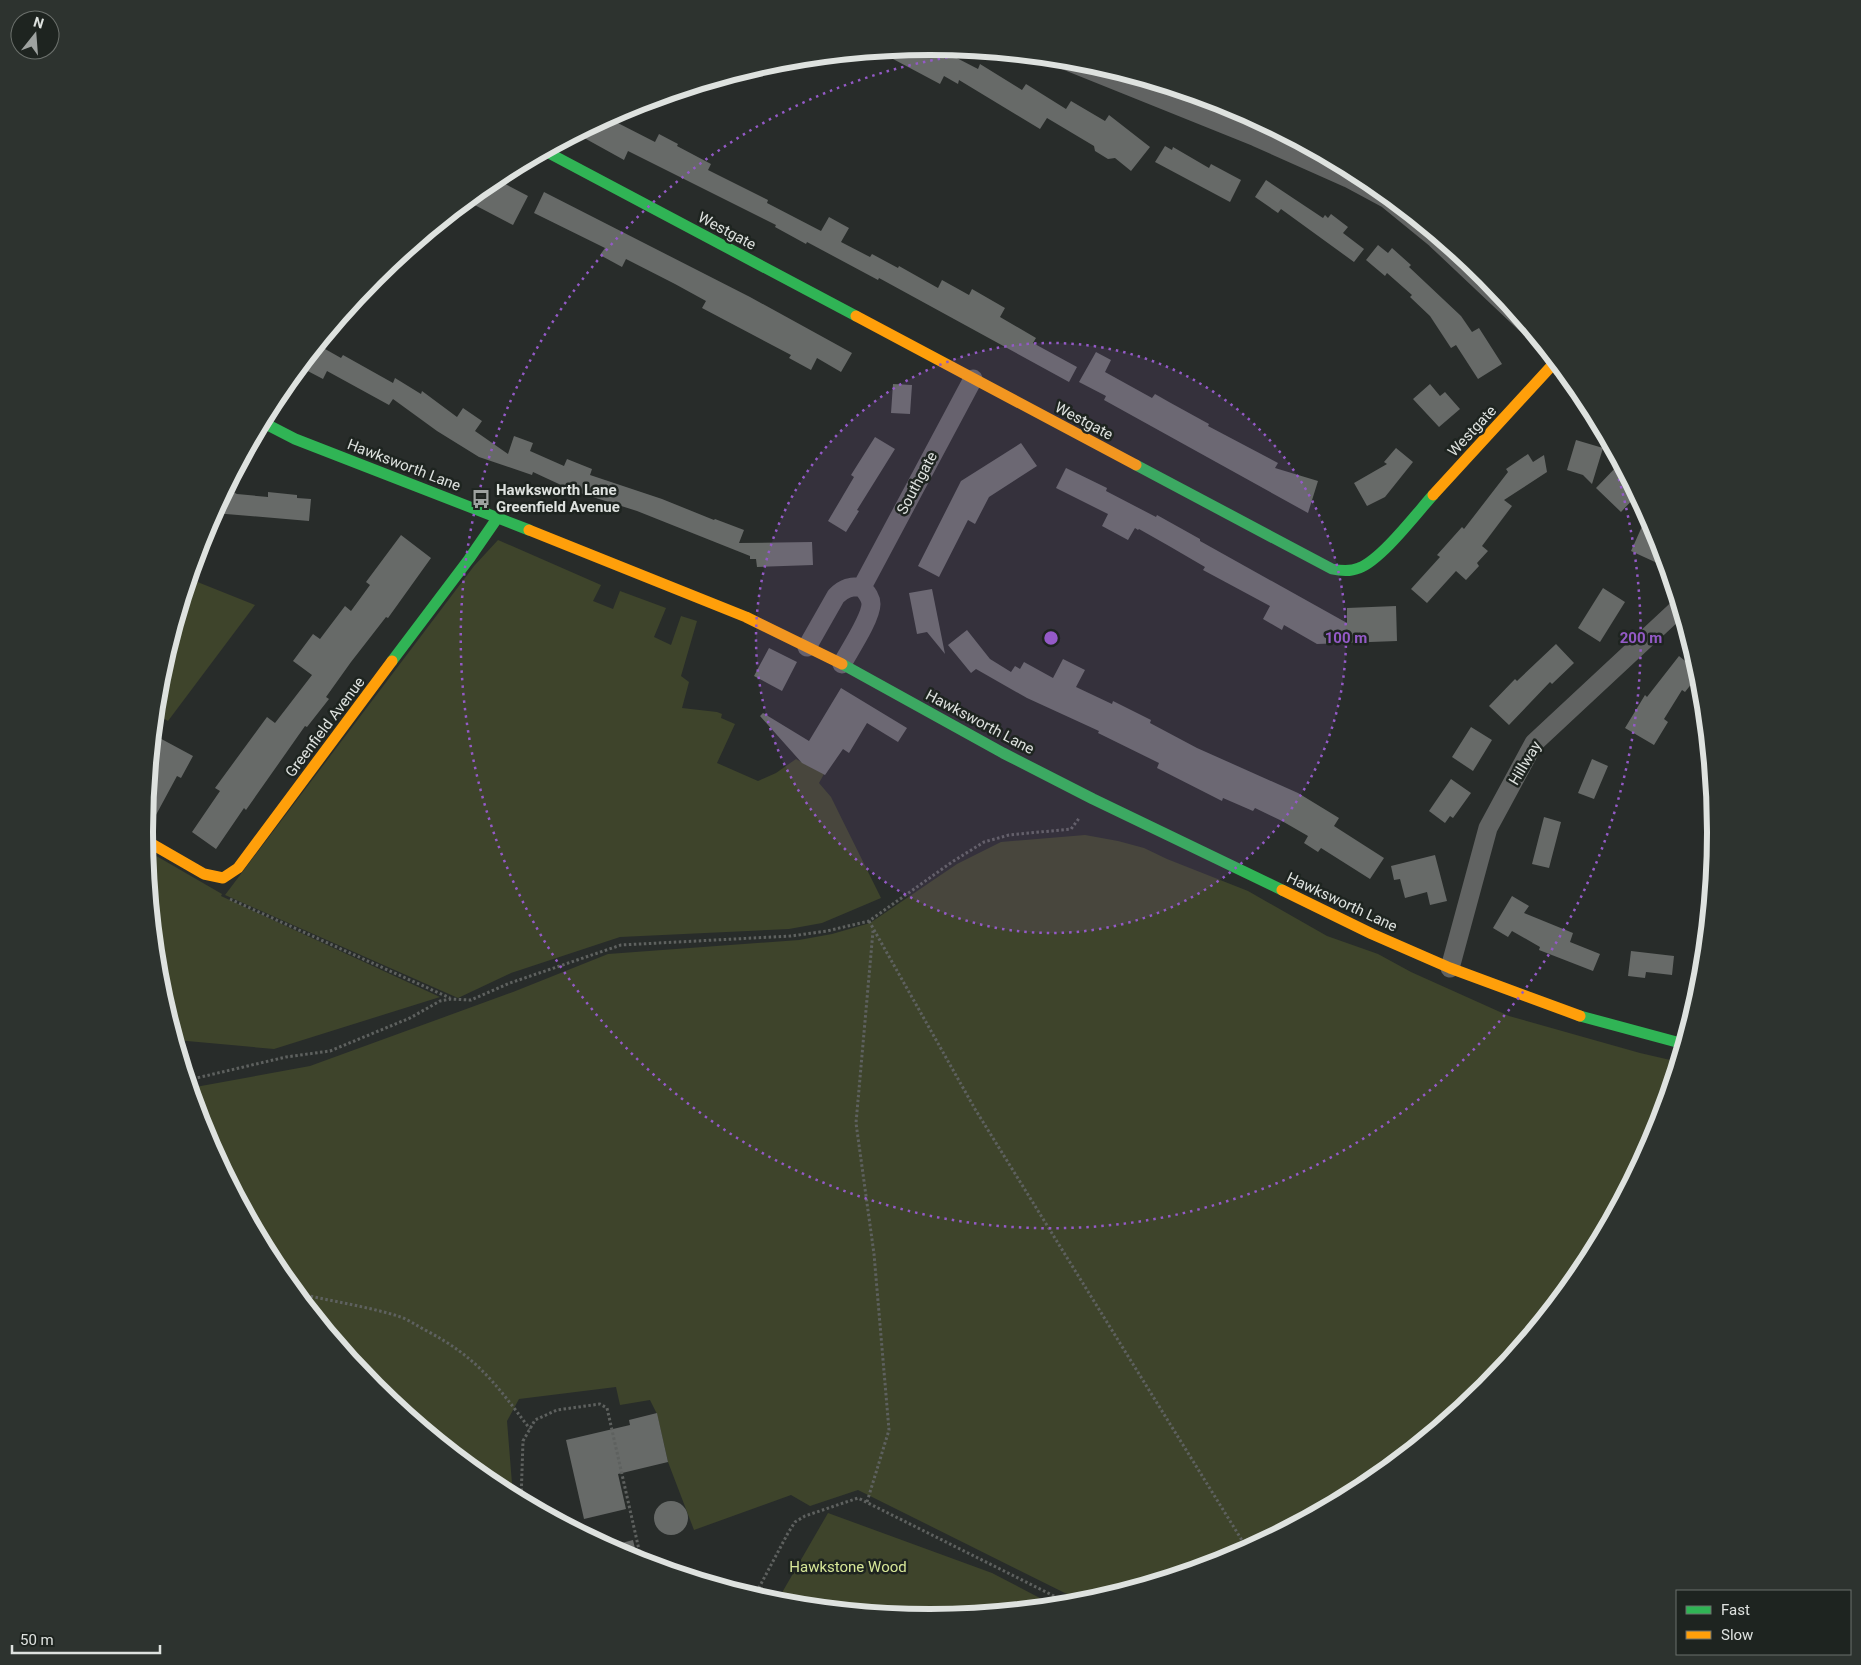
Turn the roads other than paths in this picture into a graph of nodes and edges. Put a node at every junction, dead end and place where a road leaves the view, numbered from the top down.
1 (1098, 74) edge
2 (551, 154) edge
3 (1357, 183) edge
4 (1552, 366) edge
5 (973, 378) junction
6 (269, 426) edge
7 (498, 517) junction
8 (862, 587) junction
9 (1676, 612) edge
10 (807, 647) junction
11 (842, 664) junction
12 (154, 845) edge
13 (1450, 968) junction
14 (1679, 1043) edge

1 - 3 street
2 - 5 street, Westgate
4 - 5 street, Westgate
5 - 8 street, Southgate
6 - 7 street, Hawksworth Lane
7 - 10 street, Hawksworth Lane
7 - 12 street, Greenfield Avenue
8 - 10 street
8 - 11 street
9 - 13 street, Hillway
10 - 11 street, Hawksworth Lane
11 - 13 street, Hawksworth Lane
13 - 14 street, Hawksworth Lane

